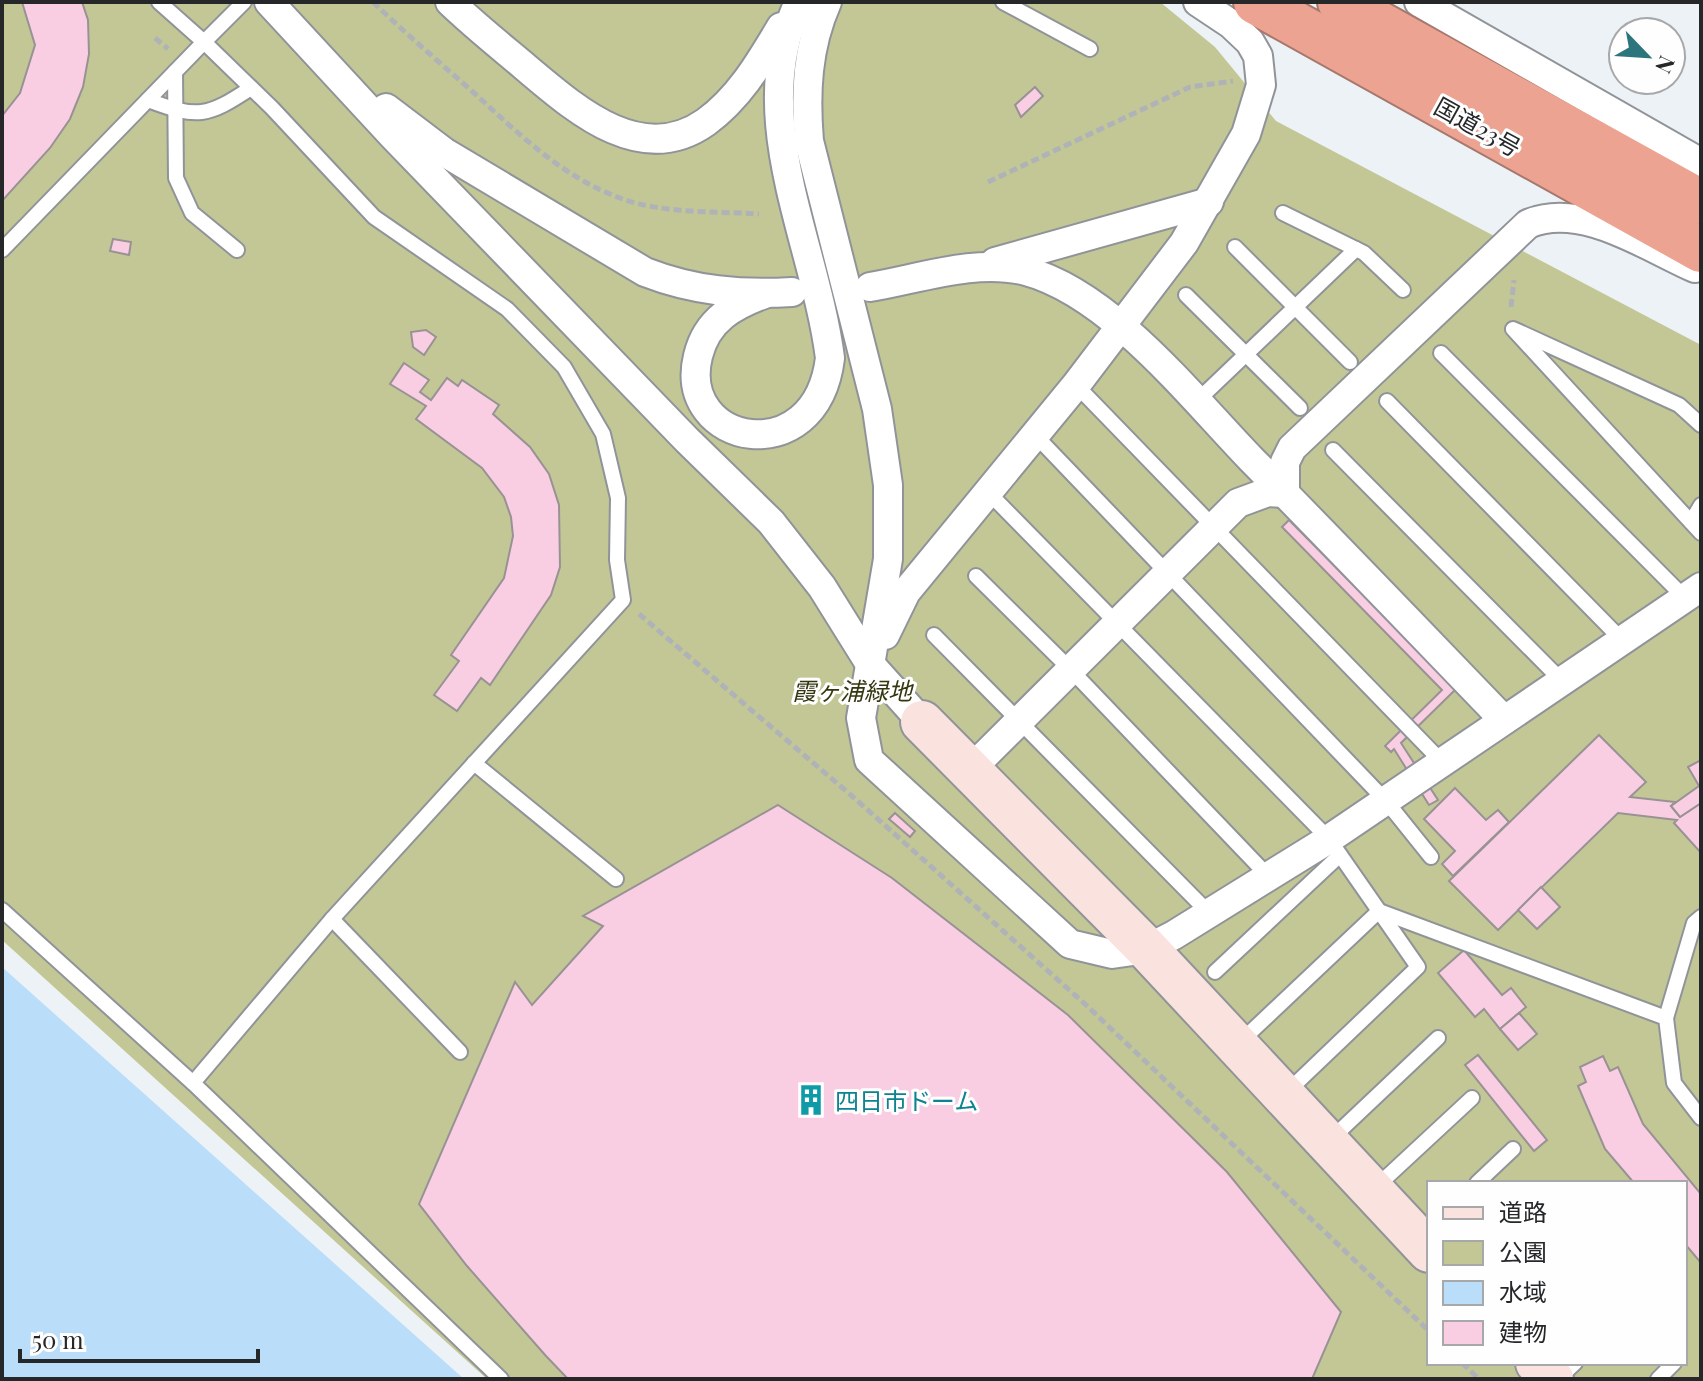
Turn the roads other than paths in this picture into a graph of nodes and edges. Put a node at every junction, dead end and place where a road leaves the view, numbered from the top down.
1 (159, 2) edge
2 (244, 2) edge
3 (270, 2) edge
4 (450, 2) edge
5 (797, 2) edge
6 (827, 2) edge
7 (1003, 2) edge
8 (1198, 2) edge
9 (1256, 2) edge
10 (1340, 2) edge
11 (1419, 2) edge
12 (204, 42) junction
13 (1090, 49) dead end
14 (175, 72) junction
15 (251, 88) junction
16 (148, 100) junction
17 (175, 110) junction
18 (1701, 163) edge
19 (1209, 202) junction
20 (1701, 202) edge
21 (1283, 213) dead end
22 (1235, 247) dead end
23 (1356, 249) junction
24 (2, 250) edge
25 (237, 250) dead end
26 (1701, 250) edge
27 (968, 270) junction
28 (1701, 271) edge
29 (870, 287) dead end
30 (1403, 290) dead end
31 (1186, 295) dead end
32 (1295, 307) junction
33 (1121, 326) junction
34 (1247, 353) junction
35 (1441, 353) dead end
36 (1350, 362) dead end
37 (1076, 385) junction
38 (1387, 401) dead end
39 (1196, 402) junction
40 (1300, 408) dead end
41 (1701, 425) edge
42 (1035, 435) junction
43 (1333, 450) dead end
44 (988, 492) junction
45 (1285, 493) junction
46 (1701, 505) edge
47 (1216, 526) junction
48 (1696, 527) edge
49 (1169, 574) junction
50 (976, 576) dead end
51 (1693, 593) edge
52 (1120, 623) junction
53 (934, 635) dead end
54 (1623, 641) junction
55 (870, 664) junction
56 (1072, 671) junction
57 (1562, 681) junction
58 (1504, 720) junction
59 (1022, 721) junction
60 (922, 722) joint
61 (1442, 762) junction
62 (474, 763) junction
63 (969, 771) junction
64 (1386, 801) junction
65 (1334, 847) junction
66 (1431, 857) dead end
67 (1269, 877) junction
68 (616, 879) dead end
69 (2, 910) edge
70 (1379, 911) junction
71 (1209, 913) junction
72 (1701, 917) edge
73 (332, 919) junction
74 (1147, 949) junction
75 (1215, 972) dead end
76 (1666, 1018) junction
77 (1438, 1038) dead end
78 (1238, 1044) junction
79 (460, 1052) dead end
80 (193, 1083) junction
81 (1285, 1094) junction
82 (1472, 1098) dead end
83 (1701, 1118) edge
84 (1329, 1141) junction
85 (1513, 1149) dead end
86 (1479, 1181) edge
87 (1373, 1190) junction
88 (1425, 1240) edge
89 (501, 1379) edge

1 - 12 lane
2 - 12 lane
3 - 5 street
3 - 55 street
4 - 5 street
6 - 55 street
7 - 13 lane
8 - 19 street
9 - 26 highway, 国道23号
10 - 20 highway, 国道23号
11 - 18 street
12 - 14 lane
12 - 15 lane
14 - 16 lane
14 - 17 lane
15 - 17 lane
15 - 62 lane
16 - 17 lane
16 - 24 lane
17 - 25 lane
19 - 27 street
19 - 33 street
21 - 23 lane
22 - 32 lane
23 - 30 lane
23 - 32 lane
27 - 29 street
27 - 33 street
28 - 45 street
31 - 34 lane
32 - 34 lane
32 - 36 lane
33 - 37 street
33 - 39 street
34 - 39 lane
34 - 40 lane
35 - 51 lane
37 - 42 street
37 - 47 lane
38 - 54 lane
39 - 45 street
41 - 48 lane
42 - 44 street
42 - 49 lane
43 - 57 lane
44 - 52 lane
44 - 55 street
45 - 47 street
45 - 58 street
46 - 48 lane
47 - 49 street
47 - 61 lane
49 - 52 street
49 - 64 lane
50 - 56 lane
51 - 54 street
52 - 56 street
52 - 65 lane
53 - 59 lane
54 - 57 street
55 - 60 street
55 - 74 street
56 - 59 street
56 - 67 lane
57 - 58 street
58 - 61 street
59 - 63 street
59 - 71 lane
60 - 63 street
61 - 64 street
62 - 68 lane
62 - 73 lane
63 - 74 street
64 - 65 street
64 - 66 lane
65 - 67 street
65 - 70 lane
65 - 75 lane
67 - 71 street
69 - 80 lane
70 - 76 lane
70 - 78 lane
70 - 81 lane
71 - 74 street
72 - 76 lane
73 - 79 lane
73 - 80 lane
74 - 78 street
76 - 83 lane
77 - 84 lane
78 - 81 street
80 - 89 lane
81 - 84 street
82 - 87 lane
84 - 87 street
85 - 86 lane
87 - 88 street

